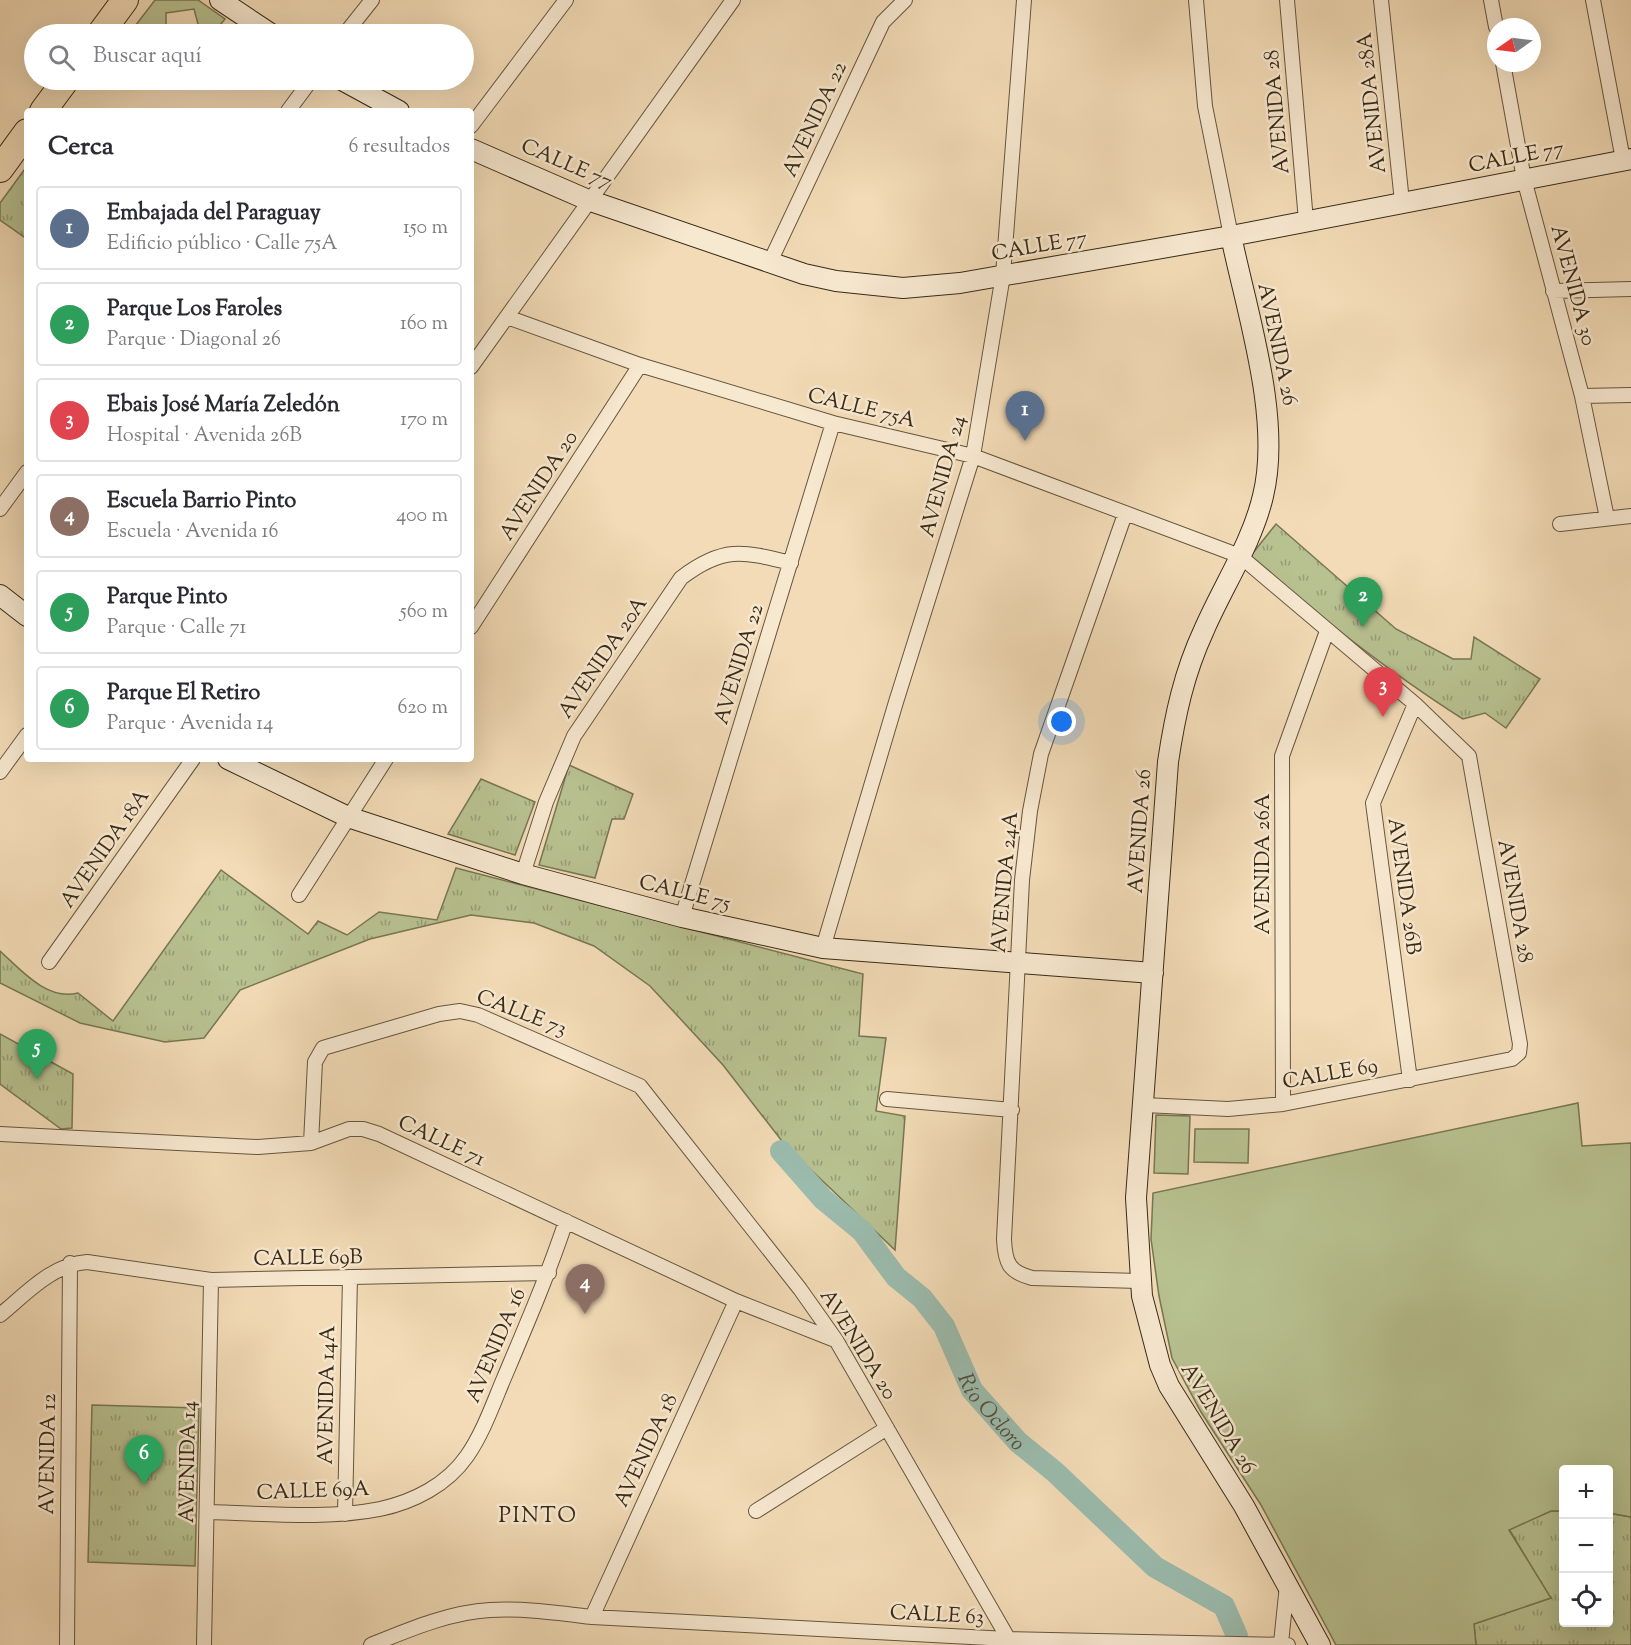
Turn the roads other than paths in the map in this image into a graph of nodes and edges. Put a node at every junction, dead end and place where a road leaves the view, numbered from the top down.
1 (125, 0) edge
2 (220, 0) edge
3 (372, 0) edge
4 (566, 0) edge
5 (733, 0) edge
6 (904, 0) edge
7 (1024, 0) edge
8 (1197, 0) edge
9 (1287, 0) edge
10 (1381, 0) edge
11 (1491, 0) edge
12 (1593, 0) edge
13 (1494, 18) edge
14 (107, 24) edge
15 (257, 24) edge
16 (353, 24) edge
17 (1505, 72) edge
18 (59, 90) edge
19 (304, 90) edge
20 (360, 90) edge
21 (45, 108) edge
22 (290, 108) edge
23 (393, 108) edge
24 (474, 122) edge
25 (24, 136) edge
26 (474, 150) edge
27 (1627, 159) edge
28 (0, 169) edge
29 (1524, 179) junction
30 (588, 200) junction
31 (1402, 202) junction
32 (1306, 221) junction
33 (1231, 236) junction
34 (770, 262) junction
35 (1003, 275) junction
36 (1631, 289) edge
37 (1553, 291) junction
38 (507, 317) junction
39 (474, 363) edge
40 (640, 365) junction
41 (1631, 395) edge
42 (1582, 396) junction
43 (833, 423) junction
44 (973, 456) junction
45 (24, 476) edge
46 (0, 509) edge
47 (1125, 514) junction
48 (1631, 516) edge
49 (1607, 518) junction
50 (1560, 524) dead end
51 (1240, 556) junction
52 (791, 563) junction
53 (0, 595) edge
54 (24, 614) edge
55 (474, 622) edge
56 (1327, 631) junction
57 (1415, 704) junction
58 (24, 739) edge
59 (192, 762) edge
60 (234, 762) edge
61 (384, 762) edge
62 (0, 772) edge
63 (348, 817) junction
64 (524, 874) junction
65 (299, 895) dead end
66 (682, 917) junction
67 (823, 948) junction
68 (49, 962) dead end
69 (1017, 964) junction
70 (1153, 973) junction
71 (1519, 1053) joint
72 (1410, 1080) junction
73 (640, 1086) joint
74 (887, 1099) dead end
75 (1283, 1104) junction
76 (1144, 1105) junction
77 (1012, 1110) junction
78 (0, 1134) edge
79 (311, 1143) junction
80 (566, 1221) junction
81 (70, 1263) junction
82 (549, 1273) junction
83 (350, 1277) junction
84 (211, 1280) junction
85 (1139, 1281) junction
86 (736, 1300) junction
87 (0, 1315) edge
88 (836, 1340) junction
89 (887, 1428) junction
90 (448, 1477) joint
91 (756, 1511) dead end
92 (207, 1512) junction
93 (345, 1514) junction
94 (1287, 1583) junction
95 (592, 1617) junction
96 (1010, 1642) edge
97 (1285, 1644) edge
98 (67, 1645) edge
99 (204, 1645) edge
100 (371, 1645) edge
101 (1320, 1645) edge

1 - 14 highway
2 - 15 street
3 - 16 street
4 - 24 street
5 - 30 street
6 - 34 street, AVENIDA 22
7 - 35 street, AVENIDA 24
8 - 33 street, AVENIDA 26
9 - 32 street, AVENIDA 28
10 - 31 street, AVENIDA 28A
11 - 13 street
12 - 27 street
17 - 29 street, AVENIDA 30
18 - 21 highway
19 - 22 street
20 - 23 street
25 - 28 highway
26 - 30 street, CALLE 77
27 - 29 street, CALLE 77
29 - 31 street, CALLE 77
29 - 37 street, AVENIDA 30
30 - 34 street, CALLE 77
30 - 38 street
31 - 32 street, CALLE 77
32 - 33 street, CALLE 77
33 - 35 street, CALLE 77
33 - 51 street, AVENIDA 26
34 - 35 street, CALLE 77
35 - 44 street, AVENIDA 24
36 - 37 street
37 - 42 street, AVENIDA 30
38 - 39 street
38 - 40 street, CALLE 75A
40 - 43 street, CALLE 75A
40 - 55 street, AVENIDA 20
41 - 42 street
42 - 49 street, AVENIDA 30
43 - 44 street, CALLE 75A
43 - 52 street, AVENIDA 22
44 - 47 street, CALLE 75A
44 - 67 street, AVENIDA 24
45 - 46 street
47 - 51 street, CALLE 75A
47 - 69 street, AVENIDA 24A
48 - 49 street
49 - 50 street
51 - 56 street
51 - 70 street, AVENIDA 26
52 - 64 street, AVENIDA 20A
52 - 66 street, AVENIDA 22
53 - 54 street
56 - 57 street
56 - 75 street, AVENIDA 26A
57 - 71 street, AVENIDA 28
57 - 72 street, AVENIDA 26B
58 - 62 street
59 - 68 street, AVENIDA 18A
60 - 63 street, CALLE 75
61 - 63 street
63 - 64 street, CALLE 75
63 - 65 street
64 - 66 street, CALLE 75
66 - 67 street, CALLE 75
67 - 69 street, CALLE 75
69 - 70 street, CALLE 75
69 - 77 street, AVENIDA 24A
70 - 76 street, AVENIDA 26
71 - 72 street, CALLE 69
72 - 75 street, CALLE 69
73 - 79 street, CALLE 73
73 - 88 street, AVENIDA 20
74 - 77 street
75 - 76 street, CALLE 69
76 - 85 street, AVENIDA 26
77 - 85 street, AVENIDA 24A
78 - 79 street, CALLE 71
79 - 80 street, CALLE 71
80 - 82 street, AVENIDA 16
80 - 86 street, CALLE 71
81 - 84 street, CALLE 69B
81 - 87 street
81 - 98 street, AVENIDA 12
82 - 83 street, CALLE 69B
82 - 90 street, AVENIDA 16
83 - 84 street, CALLE 69B
83 - 93 street, AVENIDA 14A
84 - 92 street, AVENIDA 14
85 - 94 street, AVENIDA 26
86 - 88 street, CALLE 71
86 - 95 street, AVENIDA 18
88 - 89 street, AVENIDA 20
89 - 91 street
89 - 96 street, AVENIDA 20
90 - 93 street, CALLE 69A
92 - 93 street, CALLE 69A
92 - 99 street, AVENIDA 14
94 - 97 street, CALLE 63
94 - 101 street, AVENIDA 26
95 - 96 street, CALLE 63
95 - 100 street, CALLE 63
96 - 97 street, CALLE 63

